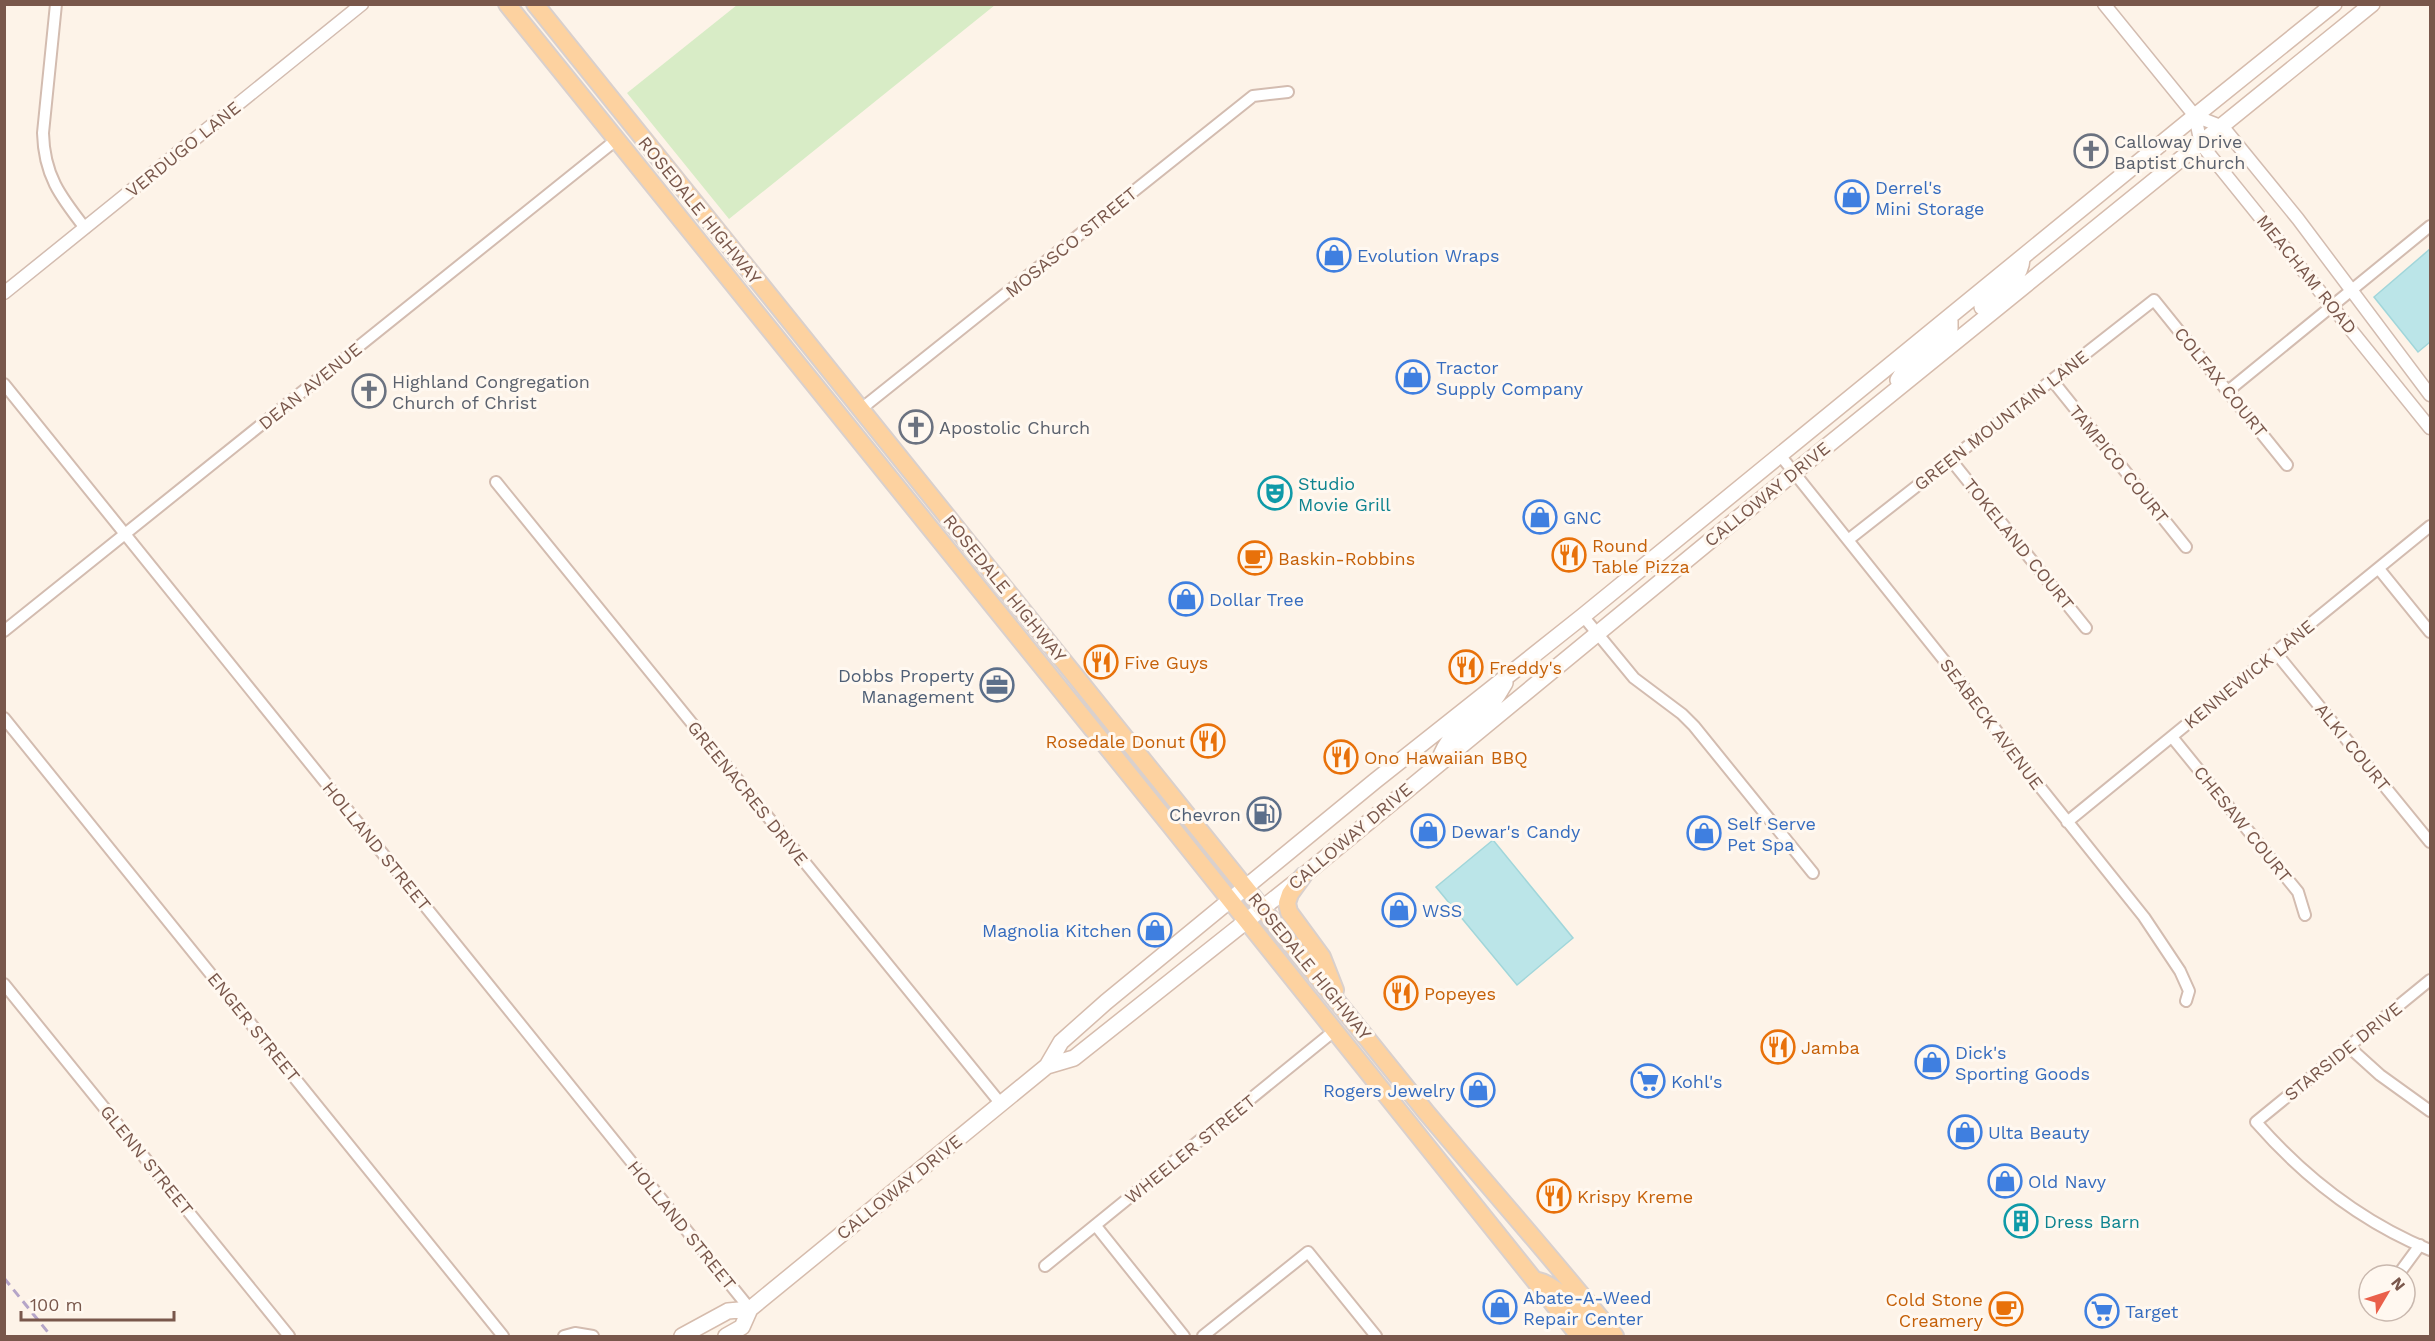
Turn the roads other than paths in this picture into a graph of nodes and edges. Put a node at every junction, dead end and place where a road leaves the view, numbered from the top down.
1 (56, 4) edge
2 (363, 4) edge
3 (507, 4) edge
4 (535, 4) edge
5 (2104, 4) edge
6 (2334, 4) edge
7 (2368, 6) edge
8 (531, 34) junction
9 (605, 92) junction
10 (1288, 92) dead end
11 (2195, 116) junction
12 (2223, 127) junction
13 (616, 140) junction
14 (2201, 144) junction
15 (2430, 226) edge
16 (85, 228) junction
17 (739, 257) junction
18 (2022, 258) junction
19 (2350, 290) junction
20 (4, 293) edge
21 (2154, 300) joint
22 (2331, 304) junction
23 (1950, 317) junction
24 (1961, 336) junction
25 (2052, 380) junction
26 (4, 384) edge
27 (2228, 391) junction
28 (1889, 395) junction
29 (2430, 395) edge
30 (861, 409) junction
31 (2430, 428) edge
32 (855, 437) junction
33 (1780, 454) junction
34 (1951, 460) junction
35 (2287, 465) dead end
36 (1794, 472) junction
37 (496, 482) dead end
38 (2430, 526) edge
39 (126, 534) junction
40 (1848, 540) junction
41 (2186, 547) dead end
42 (2379, 569) junction
43 (1008, 592) junction
44 (994, 609) junction
45 (1583, 616) junction
46 (2086, 628) dead end
47 (4, 631) edge
48 (2430, 632) edge
49 (1597, 633) junction
50 (2276, 653) junction
51 (1512, 673) junction
52 (1077, 678) junction
53 (4, 718) edge
54 (2172, 737) junction
55 (1439, 762) junction
56 (2067, 822) junction
57 (2430, 842) edge
58 (1813, 873) dead end
59 (1302, 876) junction
60 (1247, 887) junction
61 (1230, 901) junction
62 (1263, 907) junction
63 (2305, 915) dead end
64 (1246, 921) junction
65 (2430, 980) edge
66 (4, 984) edge
67 (2186, 1001) dead end
68 (1351, 1016) junction
69 (1334, 1031) junction
70 (2349, 1047) junction
71 (1047, 1066) junction
72 (1001, 1104) junction
73 (2430, 1111) edge
74 (1096, 1226) junction
75 (2425, 1248) edge
76 (2410, 1263) edge
77 (1045, 1266) dead end
78 (1533, 1280) junction
79 (750, 1309) junction
80 (577, 1335) edge
81 (289, 1336) edge
82 (503, 1336) edge
83 (564, 1336) edge
84 (593, 1336) edge
85 (681, 1336) edge
86 (726, 1336) edge
87 (1185, 1336) edge
88 (1203, 1336) edge
89 (1376, 1336) edge
90 (1579, 1336) edge
91 (1598, 1336) edge
92 (1615, 1336) edge

1 - 16 street
2 - 16 street, VERDUGO LANE
3 - 8 main road, ROSEDALE HIGHWAY
4 - 9 main road, ROSEDALE HIGHWAY
5 - 11 street, MEACHAM ROAD
6 - 11 main road, CALLOWAY DRIVE
7 - 12 main road, CALLOWAY DRIVE
8 - 9 main road
8 - 13 main road, ROSEDALE HIGHWAY
9 - 17 main road, ROSEDALE HIGHWAY
10 - 30 street, MOSASCO STREET
11 - 12 street, MEACHAM ROAD
11 - 14 street, MEACHAM ROAD
11 - 18 main road, CALLOWAY DRIVE
12 - 14 main road, CALLOWAY DRIVE
12 - 19 street, MEACHAM ROAD
13 - 17 main road
13 - 32 main road, ROSEDALE HIGHWAY
13 - 39 street, DEAN AVENUE
14 - 22 street, MEACHAM ROAD
14 - 24 main road, CALLOWAY DRIVE
15 - 19 street
16 - 20 street, VERDUGO LANE
17 - 30 main road, ROSEDALE HIGHWAY
18 - 23 main road, CALLOWAY DRIVE
18 - 24 main road
19 - 22 street
19 - 29 street, MEACHAM ROAD
21 - 25 street, GREEN MOUNTAIN LANE
21 - 27 street, COLFAX COURT
22 - 27 street
22 - 31 street, MEACHAM ROAD
23 - 28 main road
23 - 33 main road, CALLOWAY DRIVE
24 - 28 main road, CALLOWAY DRIVE
25 - 34 street, GREEN MOUNTAIN LANE
25 - 41 street, TAMPICO COURT
26 - 39 street, HOLLAND STREET
27 - 35 street, COLFAX COURT
28 - 36 main road, CALLOWAY DRIVE
30 - 43 main road, ROSEDALE HIGHWAY
32 - 43 main road
32 - 44 main road, ROSEDALE HIGHWAY
33 - 36 street, SEABECK AVENUE
33 - 45 main road, CALLOWAY DRIVE
34 - 40 street, GREEN MOUNTAIN LANE
34 - 46 street, TOKELAND COURT
36 - 40 street, SEABECK AVENUE
36 - 49 main road, CALLOWAY DRIVE
37 - 72 street, GREENACRES DRIVE
38 - 42 street, KENNEWICK LANE
39 - 47 street, DEAN AVENUE
39 - 79 street, HOLLAND STREET
40 - 56 street, SEABECK AVENUE
42 - 48 street
42 - 50 street, KENNEWICK LANE
43 - 52 main road, ROSEDALE HIGHWAY
44 - 52 main road
44 - 61 main road, ROSEDALE HIGHWAY
45 - 49 street
45 - 51 main road, CALLOWAY DRIVE
49 - 55 main road, CALLOWAY DRIVE
49 - 58 street
50 - 54 street, KENNEWICK LANE
50 - 57 street, ALKI COURT
51 - 55 main road
51 - 60 main road, CALLOWAY DRIVE
52 - 60 main road, ROSEDALE HIGHWAY
53 - 82 street, ENGER STREET
54 - 56 street, KENNEWICK LANE
54 - 63 street, CHESAW COURT
55 - 59 main road, CALLOWAY DRIVE
56 - 67 street, SEABECK AVENUE
59 - 62 main road, CALLOWAY DRIVE
59 - 68 main road
60 - 61 main road, CALLOWAY DRIVE
60 - 62 main road, ROSEDALE HIGHWAY
61 - 64 main road, ROSEDALE HIGHWAY
61 - 71 main road, CALLOWAY DRIVE
62 - 64 main road, CALLOWAY DRIVE
62 - 68 main road, ROSEDALE HIGHWAY
64 - 69 main road, ROSEDALE HIGHWAY
64 - 71 main road, CALLOWAY DRIVE
65 - 70 street, STARSIDE DRIVE
66 - 81 street, GLENN STREET
68 - 92 main road, ROSEDALE HIGHWAY
69 - 74 street, WHEELER STREET
69 - 78 main road, ROSEDALE HIGHWAY
70 - 73 street
70 - 75 street, STARSIDE DRIVE
71 - 72 main road, CALLOWAY DRIVE
72 - 79 main road, CALLOWAY DRIVE
74 - 77 street, WHEELER STREET
74 - 87 street
75 - 76 street
78 - 90 main road, ROSEDALE HIGHWAY
78 - 91 main road
79 - 85 main road, CALLOWAY DRIVE
79 - 86 main road, CALLOWAY DRIVE
80 - 83 street
80 - 84 street
88 - 89 street

